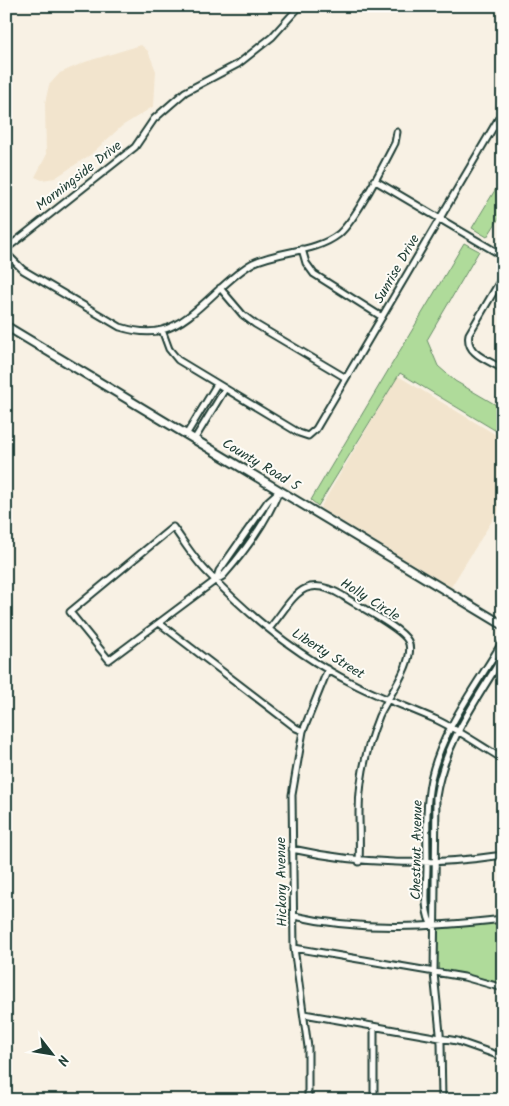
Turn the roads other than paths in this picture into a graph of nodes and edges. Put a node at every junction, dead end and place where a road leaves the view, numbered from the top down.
1 (300, 6) edge
2 (503, 111) edge
3 (397, 132) dead end
4 (374, 180) junction
5 (440, 219) junction
6 (6, 249) edge
7 (302, 249) junction
8 (6, 253) edge
9 (503, 256) edge
10 (503, 276) edge
11 (220, 288) junction
12 (382, 316) junction
13 (6, 326) edge
14 (162, 330) junction
15 (503, 369) edge
16 (346, 378) junction
17 (217, 384) junction
18 (225, 389) junction
19 (186, 435) junction
20 (194, 440) junction
21 (279, 491) junction
22 (216, 580) junction
23 (160, 623) junction
24 (503, 625) edge
25 (269, 629) junction
26 (503, 641) edge
27 (503, 656) edge
28 (328, 669) junction
29 (387, 700) junction
30 (451, 728) junction
31 (303, 731) junction
32 (458, 732) junction
33 (503, 758) edge
34 (503, 805) edge
35 (292, 849) junction
36 (502, 855) edge
37 (359, 862) junction
38 (427, 863) junction
39 (435, 863) junction
40 (294, 916) junction
41 (503, 919) edge
42 (433, 927) junction
43 (294, 948) junction
44 (434, 973) junction
45 (503, 988) edge
46 (304, 1014) junction
47 (374, 1026) junction
48 (441, 1038) junction
49 (503, 1057) edge
50 (308, 1100) edge
51 (374, 1100) edge
52 (442, 1100) edge

1 - 6 street, Morningside Drive
2 - 5 street, Sunrise Drive
3 - 4 street
4 - 5 street
4 - 7 street
5 - 9 street
5 - 12 street, Sunrise Drive
7 - 11 street
7 - 12 street
8 - 14 street
10 - 15 street
11 - 14 street
11 - 16 street
12 - 16 street, Sunrise Drive
13 - 19 street, County Road 5
14 - 17 street
16 - 18 street, Sunrise Drive
17 - 18 street
17 - 19 street
18 - 20 street
19 - 20 street, County Road 5
20 - 21 street, County Road 5
21 - 22 street
21 - 24 street, County Road 5
22 - 23 street
22 - 23 street, Liberty Street
22 - 25 street, Liberty Street
23 - 31 street
25 - 28 street, Liberty Street
25 - 29 street, Holly Circle
26 - 30 street, Chestnut Avenue
27 - 32 street, Chestnut Avenue
28 - 29 street, Liberty Street
28 - 31 street, Hickory Avenue
29 - 30 street, Liberty Street
29 - 37 street, Holly Circle
30 - 32 street, Liberty Street
30 - 38 street, Chestnut Avenue
31 - 35 street, Hickory Avenue
32 - 33 street, Liberty Street
32 - 39 street, Chestnut Avenue
34 - 36 street
35 - 37 street
35 - 40 street, Hickory Avenue
36 - 39 street
37 - 38 street
38 - 39 street
38 - 42 street, Chestnut Avenue
39 - 42 street, Chestnut Avenue
40 - 42 street
40 - 43 street, Hickory Avenue
41 - 42 street
42 - 44 street, Chestnut Avenue
43 - 44 street
43 - 46 street, Hickory Avenue
44 - 45 street
44 - 48 street, Chestnut Avenue
46 - 47 street
46 - 50 street, Hickory Avenue
47 - 48 street
47 - 51 street
48 - 49 street
48 - 52 street, Chestnut Avenue

